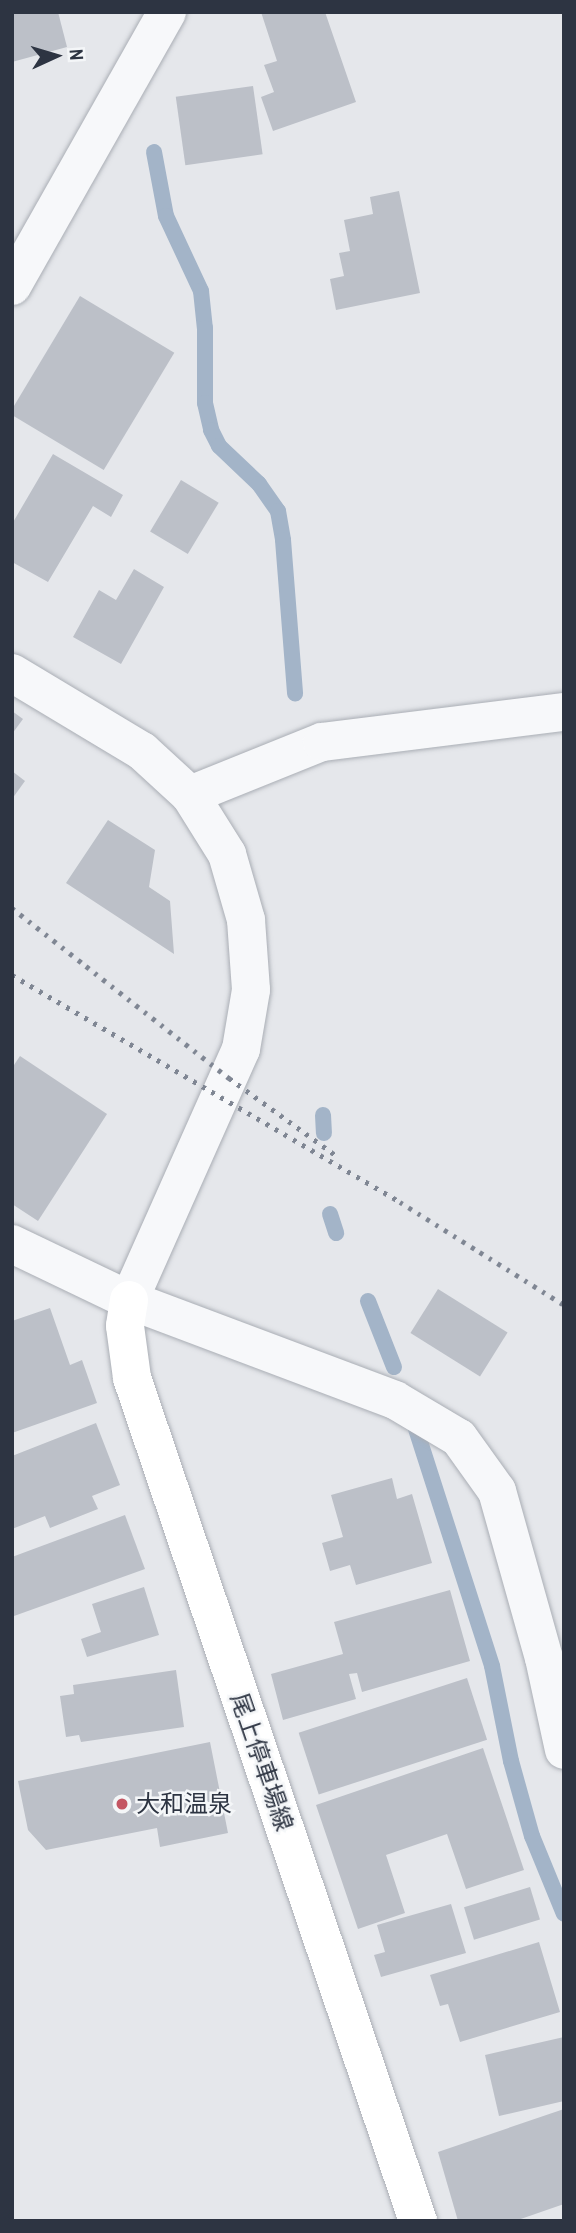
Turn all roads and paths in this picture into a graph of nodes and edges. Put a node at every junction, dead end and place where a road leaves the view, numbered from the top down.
1 (166, 12) edge
2 (12, 286) edge
3 (12, 673) edge
4 (564, 712) edge
5 (190, 795) junction
6 (12, 1244) edge
7 (129, 1300) junction
8 (564, 1750) edge
9 (418, 2221) edge

1 - 2 street
3 - 5 street
4 - 5 street
5 - 7 street
6 - 7 street
7 - 8 street
7 - 9 main road, 尾上停車場線

